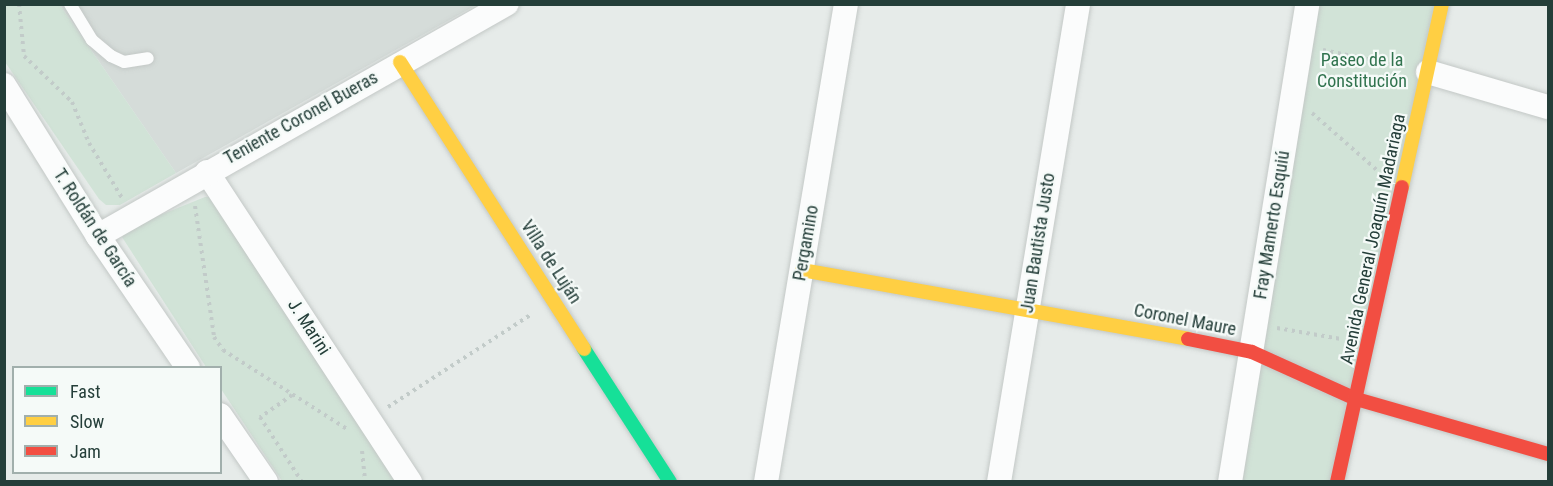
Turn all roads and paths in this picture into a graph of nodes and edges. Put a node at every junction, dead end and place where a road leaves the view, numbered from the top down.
1 (19, 4) edge
2 (70, 4) edge
3 (507, 4) edge
4 (846, 4) edge
5 (1078, 4) edge
6 (1307, 4) edge
7 (1442, 4) edge
8 (1300, 46) junction
9 (148, 58) dead end
10 (400, 63) junction
11 (1428, 72) junction
12 (4, 85) edge
13 (1293, 96) junction
14 (1548, 106) edge
15 (200, 176) junction
16 (1402, 192) junction
17 (132, 214) junction
18 (98, 236) junction
19 (802, 270) junction
20 (554, 300) junction
21 (1027, 309) junction
22 (1257, 325) junction
23 (1368, 344) junction
24 (1252, 352) junction
25 (187, 366) edge
26 (292, 395) junction
27 (1356, 399) junction
28 (222, 418) edge
29 (362, 427) junction
30 (362, 443) dead end
31 (1548, 454) edge
32 (266, 482) edge
33 (302, 482) edge
34 (365, 482) edge
35 (410, 482) edge
36 (670, 482) edge
37 (766, 482) edge
38 (999, 482) edge
39 (1230, 482) edge
40 (1337, 482) edge

1 - 17 path
2 - 9 lane
3 - 10 street, Teniente Coronel Bueras
4 - 19 street, Pergamino
5 - 21 street, Juan Bautista Justo
6 - 8 street, Fray Mamerto Esquiú
7 - 11 street, Avenida General Joaquín Madariaga
8 - 11 path
8 - 13 street, Fray Mamerto Esquiú
10 - 15 street, Teniente Coronel Bueras
10 - 20 street, Villa de Luján
11 - 14 street
11 - 16 street, Avenida General Joaquín Madariaga
12 - 18 street, T. Roldán de García
13 - 16 path
13 - 22 street, Fray Mamerto Esquiú
15 - 17 street, Teniente Coronel Bueras
15 - 26 path
15 - 29 street, J. Marini
16 - 23 street, Avenida General Joaquín Madariaga
17 - 18 street, Teniente Coronel Bueras
18 - 25 street, T. Roldán de García
19 - 21 street, Coronel Maure
19 - 37 street, Pergamino
20 - 29 path
20 - 36 street, Villa de Luján
21 - 24 street, Coronel Maure
21 - 38 street, Juan Bautista Justo
22 - 23 path
22 - 24 street, Fray Mamerto Esquiú
23 - 27 street, Avenida General Joaquín Madariaga
24 - 27 street, Coronel Maure
24 - 39 street, Fray Mamerto Esquiú
26 - 29 path
26 - 33 path
27 - 31 street, Coronel Maure
27 - 40 street, Avenida General Joaquín Madariaga
28 - 32 street
29 - 35 street, J. Marini
30 - 34 path

